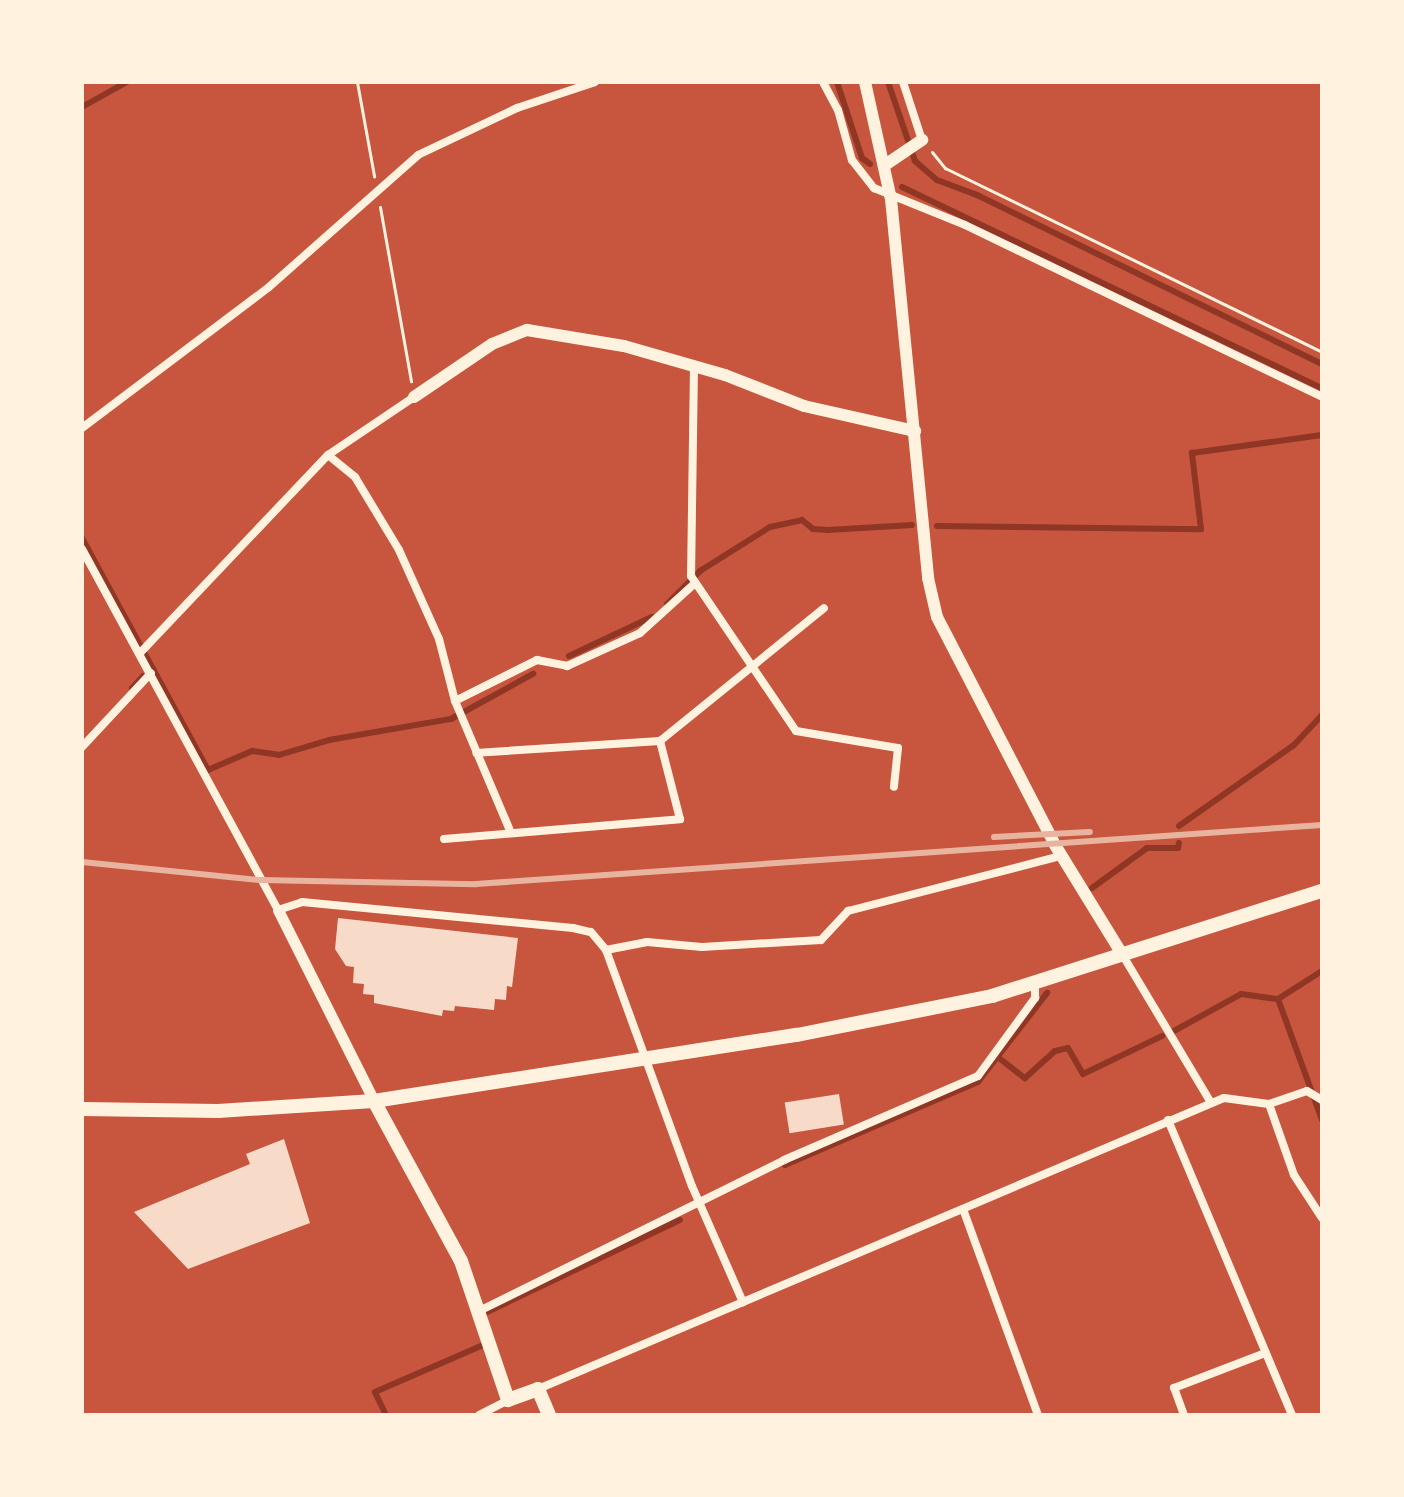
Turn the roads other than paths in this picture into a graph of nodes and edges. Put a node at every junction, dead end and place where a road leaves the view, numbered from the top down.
1 (595, 82) edge
2 (823, 82) edge
3 (865, 82) edge
4 (903, 82) edge
5 (920, 142) joint
6 (885, 165) junction
7 (891, 199) junction
8 (694, 365) junction
9 (414, 397) joint
10 (1322, 397) edge
11 (82, 428) edge
12 (915, 431) junction
13 (328, 455) junction
14 (82, 549) edge
15 (693, 580) junction
16 (824, 608) dead end
17 (143, 650) junction
18 (751, 666) junction
19 (151, 673) junction
20 (458, 708) junction
21 (660, 741) junction
22 (82, 747) edge
23 (476, 753) junction
24 (894, 787) dead end
25 (511, 833) junction
26 (444, 839) dead end
27 (1061, 856) junction
28 (1322, 891) edge
29 (278, 910) junction
30 (606, 950) junction
31 (1122, 954) junction
32 (1035, 984) junction
33 (646, 1060) junction
34 (1316, 1095) edge
35 (374, 1101) junction
36 (1210, 1101) junction
37 (1269, 1104) junction
38 (82, 1109) edge
39 (1168, 1120) junction
40 (701, 1201) junction
41 (963, 1209) junction
42 (1322, 1218) edge
43 (743, 1302) junction
44 (477, 1312) junction
45 (1265, 1353) junction
46 (538, 1389) junction
47 (508, 1400) junction
48 (479, 1415) edge
49 (549, 1415) edge
50 (1038, 1415) edge
51 (1184, 1415) edge
52 (1292, 1415) edge

1 - 11 street
2 - 7 street
3 - 6 main road
4 - 5 street
5 - 6 main road
6 - 7 main road
7 - 10 street
7 - 12 main road
8 - 9 main road
8 - 12 main road
8 - 15 street
9 - 13 street
12 - 27 main road
13 - 17 street
13 - 20 street
14 - 17 street
15 - 18 street
15 - 20 street
16 - 18 street
17 - 19 street
18 - 21 street
18 - 24 street
19 - 22 street
19 - 29 street
20 - 23 street
21 - 23 street
21 - 25 street
23 - 25 street
25 - 26 street
27 - 30 street
27 - 31 main road
28 - 31 main road
29 - 30 street
29 - 35 street
30 - 33 street
31 - 32 main road
31 - 36 street
32 - 33 main road
32 - 40 street
33 - 35 main road
33 - 40 street
34 - 37 street
35 - 38 main road
35 - 44 main road
36 - 37 street
36 - 39 street
37 - 42 street
39 - 41 street
39 - 45 street
40 - 43 street
40 - 44 street
41 - 43 street
41 - 50 street
43 - 46 street
44 - 47 main road
45 - 51 street
45 - 52 street
46 - 47 main road
46 - 49 main road
47 - 48 street

